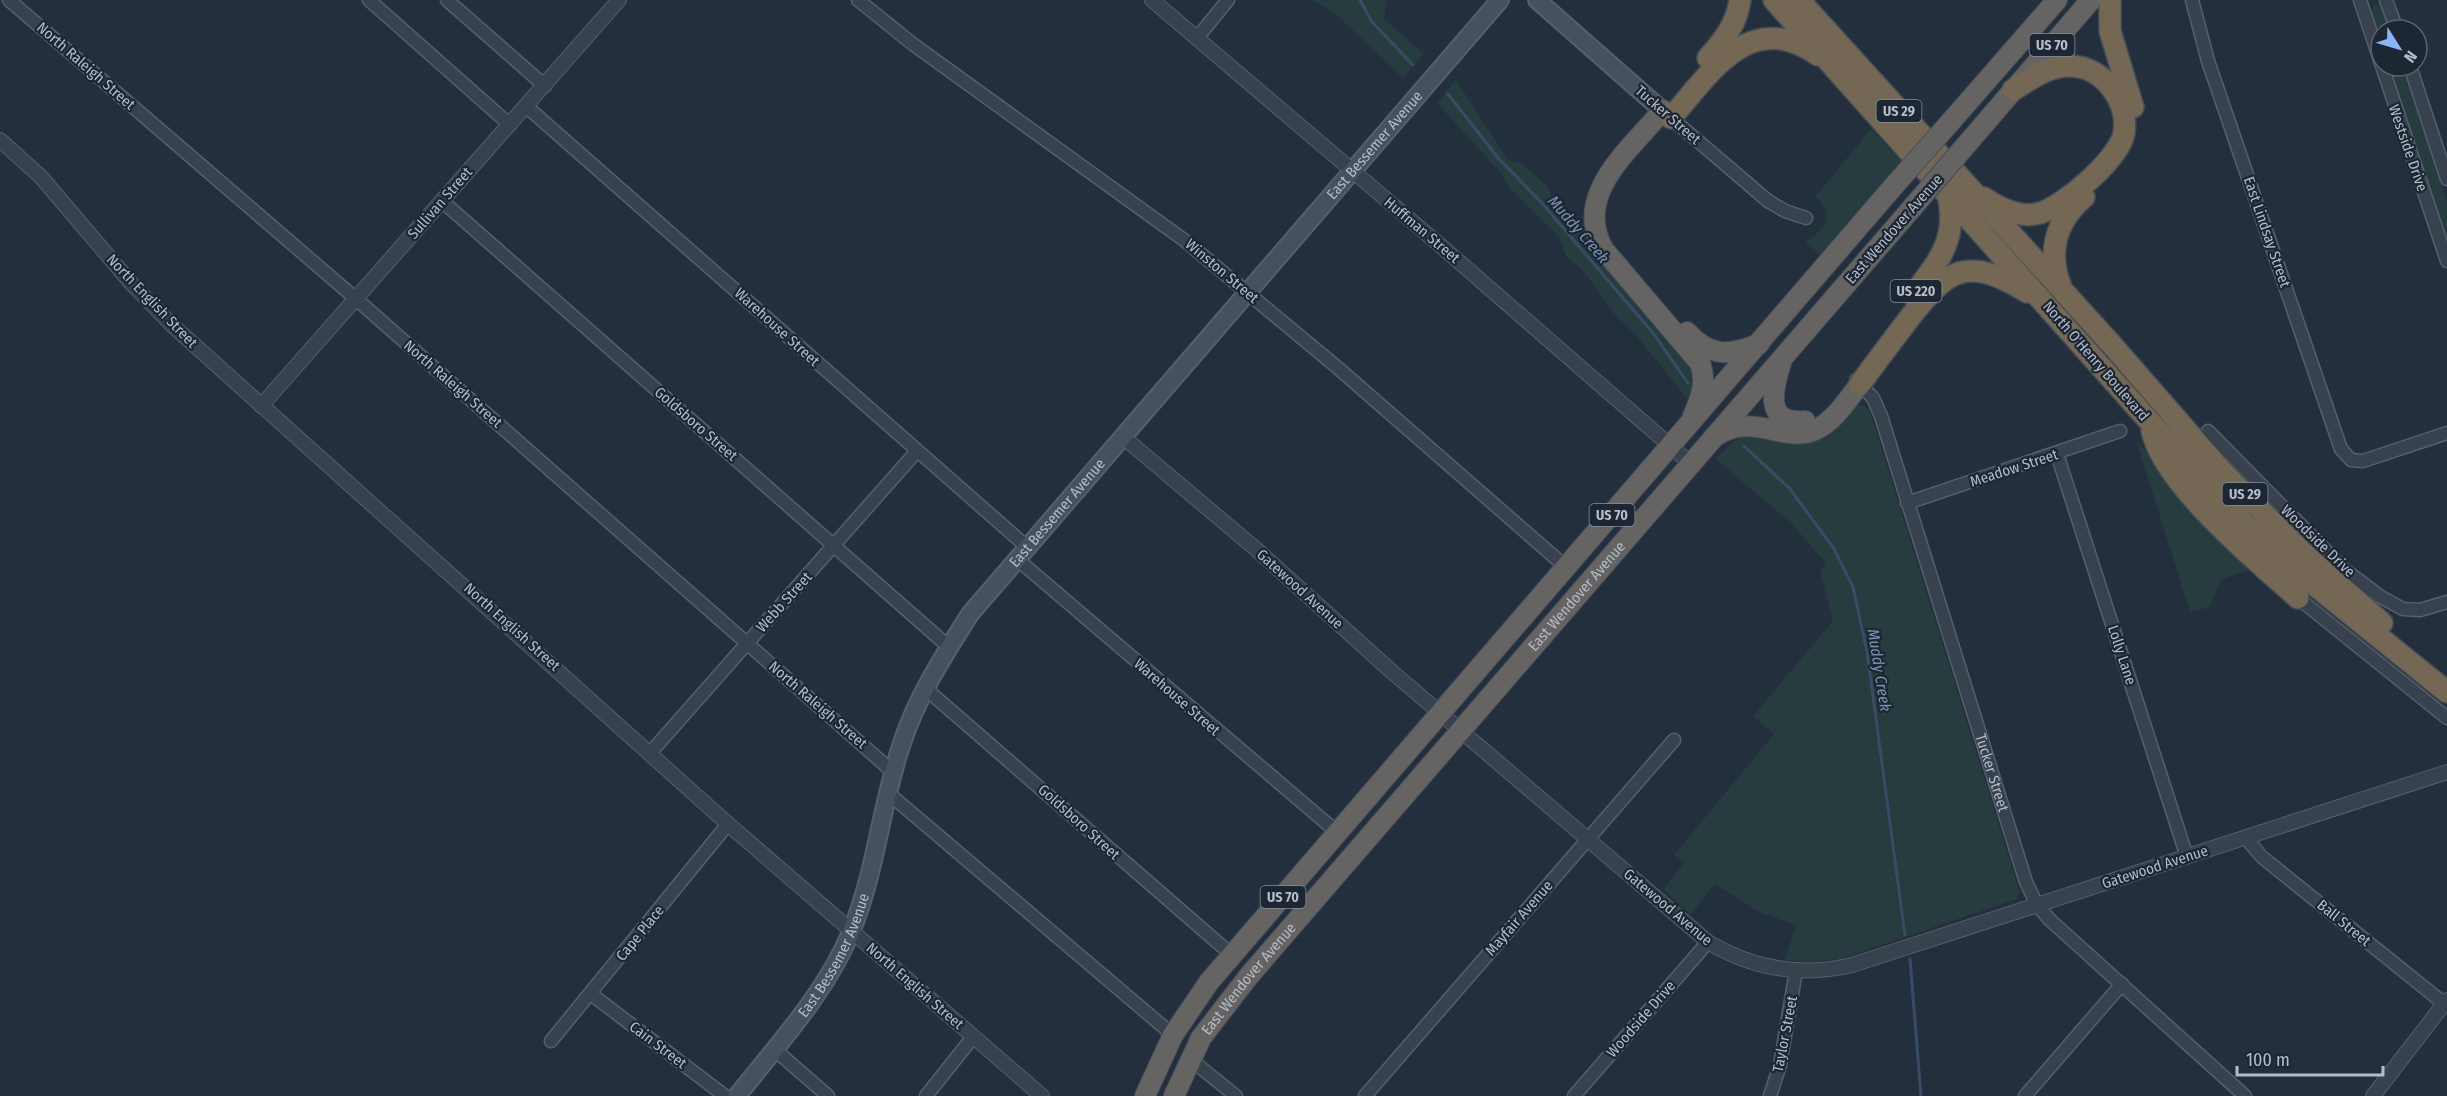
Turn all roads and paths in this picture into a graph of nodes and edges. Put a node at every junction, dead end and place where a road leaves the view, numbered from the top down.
1 (9, 0) edge
2 (369, 0) edge
3 (447, 0) edge
4 (618, 0) edge
5 (858, 0) edge
6 (1152, 0) edge
7 (1228, 0) edge
8 (1537, 0) edge
9 (1740, 0) edge
10 (1774, 0) edge
11 (1799, 0) edge
12 (1810, 0) edge
13 (2034, 0) edge
14 (2057, 0) edge
15 (2091, 0) edge
16 (2110, 0) edge
17 (2192, 0) edge
18 (2360, 0) edge
19 (2386, 0) edge
20 (1496, 3) edge
21 (2393, 18) edge
22 (1828, 33) junction
23 (1197, 38) junction
24 (2022, 38) junction
25 (1840, 74) junction
26 (2414, 78) edge
27 (545, 86) junction
28 (2013, 90) junction
29 (527, 107) junction
30 (1667, 114) junction
31 (510, 125) junction
32 (0, 140) edge
33 (1352, 170) junction
34 (2447, 179) edge
35 (1970, 189) junction
36 (1948, 193) junction
37 (442, 201) junction
38 (1806, 218) dead end
39 (2447, 261) edge
40 (1249, 292) junction
41 (355, 298) junction
42 (2054, 298) junction
43 (1759, 344) junction
44 (1783, 356) junction
45 (1856, 381) junction
46 (261, 406) junction
47 (2150, 422) junction
48 (1688, 428) junction
49 (2121, 430) dead end
50 (2208, 431) dead end
51 (2447, 434) edge
52 (1122, 436) junction
53 (1711, 439) junction
54 (1671, 447) junction
55 (917, 451) junction
56 (2057, 454) junction
57 (1690, 463) junction
58 (1907, 503) junction
59 (834, 545) junction
60 (1022, 553) junction
61 (1567, 568) junction
62 (2298, 597) joint
63 (2447, 602) edge
64 (747, 643) junction
65 (949, 647) junction
66 (2447, 674) edge
67 (926, 689) junction
68 (2447, 693) edge
69 (1442, 713) junction
70 (2447, 718) edge
71 (1461, 730) junction
72 (1674, 740) dead end
73 (651, 752) junction
74 (893, 772) junction
75 (2447, 772) edge
76 (888, 793) junction
77 (728, 824) junction
78 (1338, 833) junction
79 (2245, 837) junction
80 (1588, 839) junction
81 (2187, 857) junction
82 (2037, 905) junction
83 (852, 930) junction
84 (1708, 942) junction
85 (1232, 956) junction
86 (1796, 971) junction
87 (2122, 984) junction
88 (591, 994) junction
89 (2446, 1003) edge
90 (1173, 1035) junction
91 (973, 1037) junction
92 (551, 1041) dead end
93 (774, 1049) junction
94 (1190, 1059) junction
95 (724, 1096) edge
96 (737, 1096) edge
97 (828, 1096) edge
98 (926, 1096) edge
99 (1042, 1096) edge
100 (1146, 1096) edge
101 (1174, 1096) edge
102 (1236, 1096) edge
103 (1365, 1096) edge
104 (1574, 1096) edge
105 (1770, 1096) edge
106 (2025, 1096) edge
107 (2245, 1096) edge
108 (2373, 1096) edge

1 - 41 street, North Raleigh Street
2 - 31 street
3 - 27 street
4 - 27 street, Sullivan Street
5 - 40 street, Winston Street
6 - 23 street, Huffman Street
7 - 23 street
8 - 30 main road, Tucker Street
9 - 30 highway
10 - 25 highway, North O'Henry Boulevard / US 29
11 - 22 highway, North O'Henry Boulevard / US 29
12 - 22 highway
13 - 24 highway
14 - 24 highway, East Wendover Avenue / US 70
15 - 28 highway, East Wendover Avenue / US 70
16 - 42 highway
17 - 51 street, East Lindsay Street
18 - 39 street, Westside Drive
19 - 21 street
20 - 33 main road, East Bessemer Avenue
22 - 35 highway, North O'Henry Boulevard / US 29
23 - 33 street, Huffman Street
24 - 43 highway, East Wendover Avenue / US 70, bridge
25 - 30 highway
25 - 36 highway, North O'Henry Boulevard / US 29
26 - 34 street, Westside Drive
27 - 29 street, Sullivan Street
28 - 35 highway
28 - 44 highway, East Wendover Avenue / US 70, bridge
29 - 31 street, Sullivan Street
29 - 55 street, Warehouse Street
30 - 38 street, Tucker Street
30 - 43 highway
30 - 48 highway
31 - 37 street, Sullivan Street
32 - 46 street, North English Street
33 - 40 main road, East Bessemer Avenue
33 - 54 street, Huffman Street
35 - 42 highway, North O'Henry Boulevard / US 29
36 - 42 highway, North O'Henry Boulevard / US 29
36 - 45 highway, US 220
37 - 41 street, Sullivan Street
37 - 59 street, Goldsboro Street
40 - 52 main road, East Bessemer Avenue
40 - 61 street, Winston Street
41 - 46 street, Sullivan Street
41 - 64 street, North Raleigh Street
42 - 45 highway
42 - 47 highway, North O'Henry Boulevard / US 29
42 - 66 highway, North O'Henry Boulevard / US 29
43 - 48 highway, East Wendover Avenue / US 70
44 - 45 highway, US 220
44 - 53 highway, East Wendover Avenue / US 70
45 - 53 highway
45 - 58 street, Tucker Street
46 - 73 street, North English Street
47 - 62 highway
47 - 68 highway, North O'Henry Boulevard / US 29
48 - 54 highway, East Wendover Avenue / US 70
49 - 56 street, Meadow Street
50 - 63 street, Woodside Drive
52 - 60 main road, East Bessemer Avenue
52 - 69 street, Gatewood Avenue
53 - 57 highway, East Wendover Avenue / US 70
54 - 57 street, Huffman Street
54 - 61 highway, East Wendover Avenue / US 70
55 - 59 street, Webb Street
55 - 60 street, Warehouse Street
56 - 58 street, Meadow Street
56 - 81 street, Lolly Lane
57 - 71 highway, East Wendover Avenue / US 70
58 - 82 street, Tucker Street
59 - 64 street, Webb Street
59 - 65 street, Goldsboro Street
60 - 65 main road, East Bessemer Avenue
60 - 78 street, Warehouse Street
61 - 69 highway, East Wendover Avenue / US 70
62 - 70 street
64 - 73 street, Webb Street
64 - 74 street, North Raleigh Street
65 - 67 main road, East Bessemer Avenue
67 - 74 main road, East Bessemer Avenue
67 - 85 street, Goldsboro Street
69 - 71 street, Gatewood Avenue
69 - 78 highway, East Wendover Avenue / US 70
71 - 80 street, Gatewood Avenue
71 - 94 highway, East Wendover Avenue / US 70
72 - 80 street, Mayfair Avenue
73 - 77 street, North English Street
74 - 76 main road, East Bessemer Avenue
75 - 79 street, Gatewood Avenue
76 - 83 main road, East Bessemer Avenue
76 - 90 street
77 - 83 street, North English Street
77 - 88 street, Cape Place
78 - 85 highway, East Wendover Avenue / US 70
79 - 81 street, Gatewood Avenue
79 - 89 street, Ball Street
80 - 84 street, Gatewood Avenue
80 - 103 street, Mayfair Avenue
81 - 82 street, Gatewood Avenue
82 - 86 street, Gatewood Avenue
82 - 87 street, Tucker Street
83 - 91 street, North English Street
83 - 93 main road, East Bessemer Avenue
84 - 86 street, Gatewood Avenue
84 - 104 street, Woodside Drive
85 - 90 highway, East Wendover Avenue / US 70
86 - 105 street, Taylor Street
87 - 106 street
87 - 107 street, Tucker Street
88 - 92 street, Cape Place
88 - 95 street, Cain Street
89 - 108 street
90 - 100 highway, East Wendover Avenue / US 70
91 - 98 street
91 - 99 street, North English Street
93 - 96 main road, East Bessemer Avenue
93 - 97 street
94 - 101 highway, East Wendover Avenue / US 70
94 - 102 street

